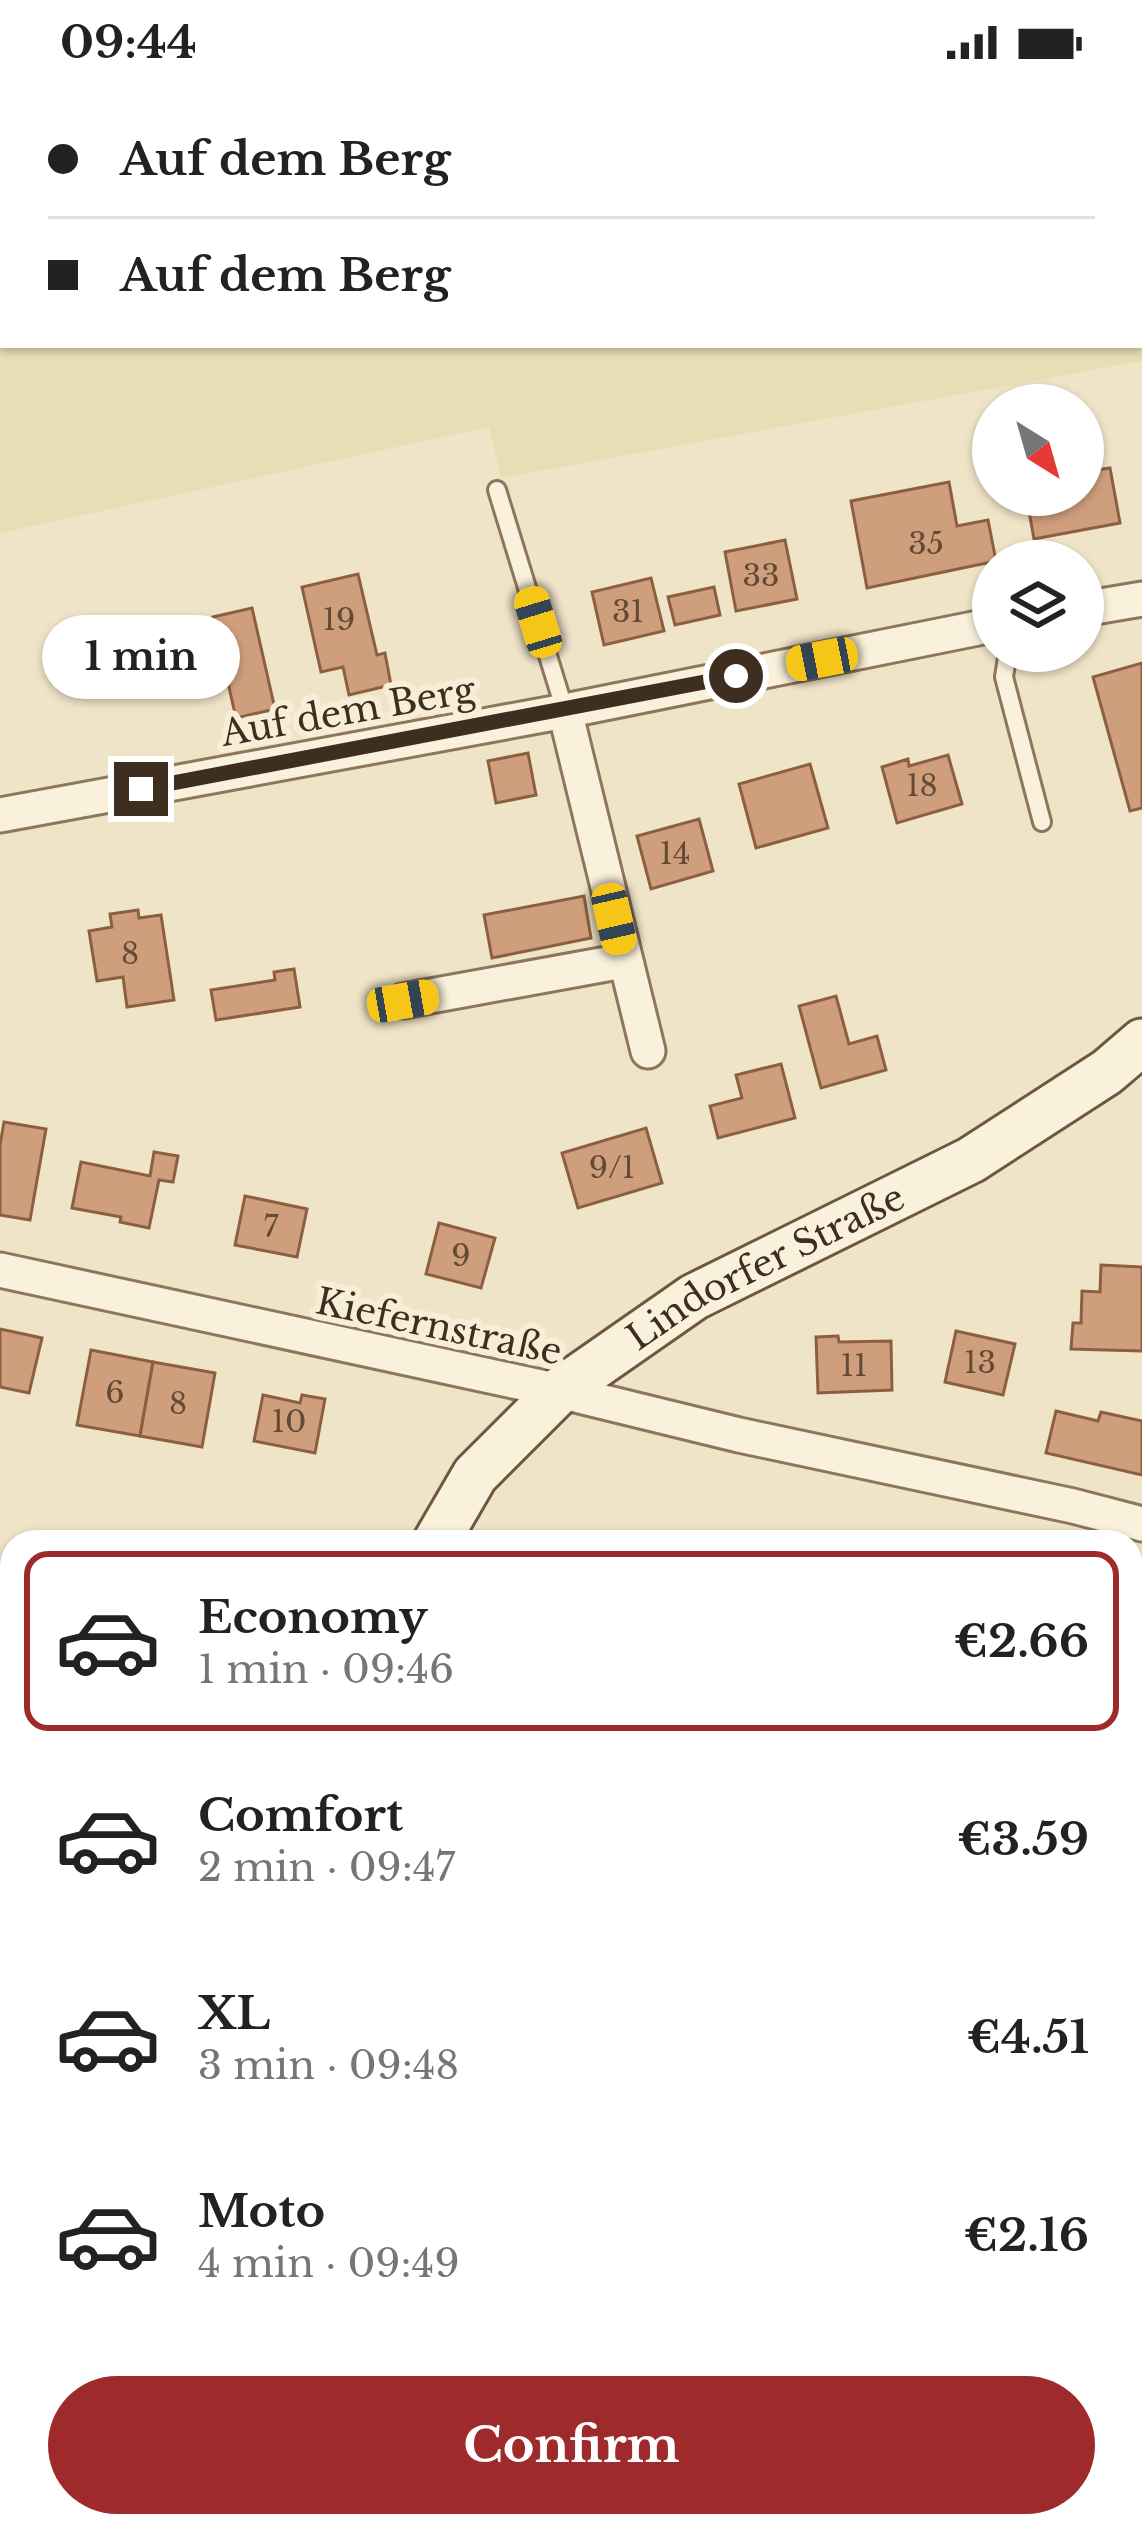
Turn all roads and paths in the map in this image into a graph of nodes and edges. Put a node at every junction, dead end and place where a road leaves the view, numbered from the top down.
1 (497, 490) dead end
2 (1142, 598) edge
3 (1104, 605) edge
4 (972, 629) edge
5 (1005, 672) edge
6 (565, 711) junction
7 (0, 815) edge
8 (1042, 822) dead end
9 (623, 961) junction
10 (403, 1001) dead end
11 (1142, 1042) edge
12 (648, 1051) dead end
13 (0, 1270) edge
14 (559, 1391) junction
15 (1142, 1524) edge
16 (443, 1530) edge

1 - 6 lane
2 - 3 street
4 - 6 street, Auf dem Berg
5 - 8 lane
6 - 7 street, Auf dem Berg
6 - 9 street
9 - 10 street
9 - 12 street
11 - 14 street, Lindorfer Straße
13 - 14 street, Kiefernstraße
14 - 15 street, Kiefernstraße
14 - 16 street, Lindorfer Straße

